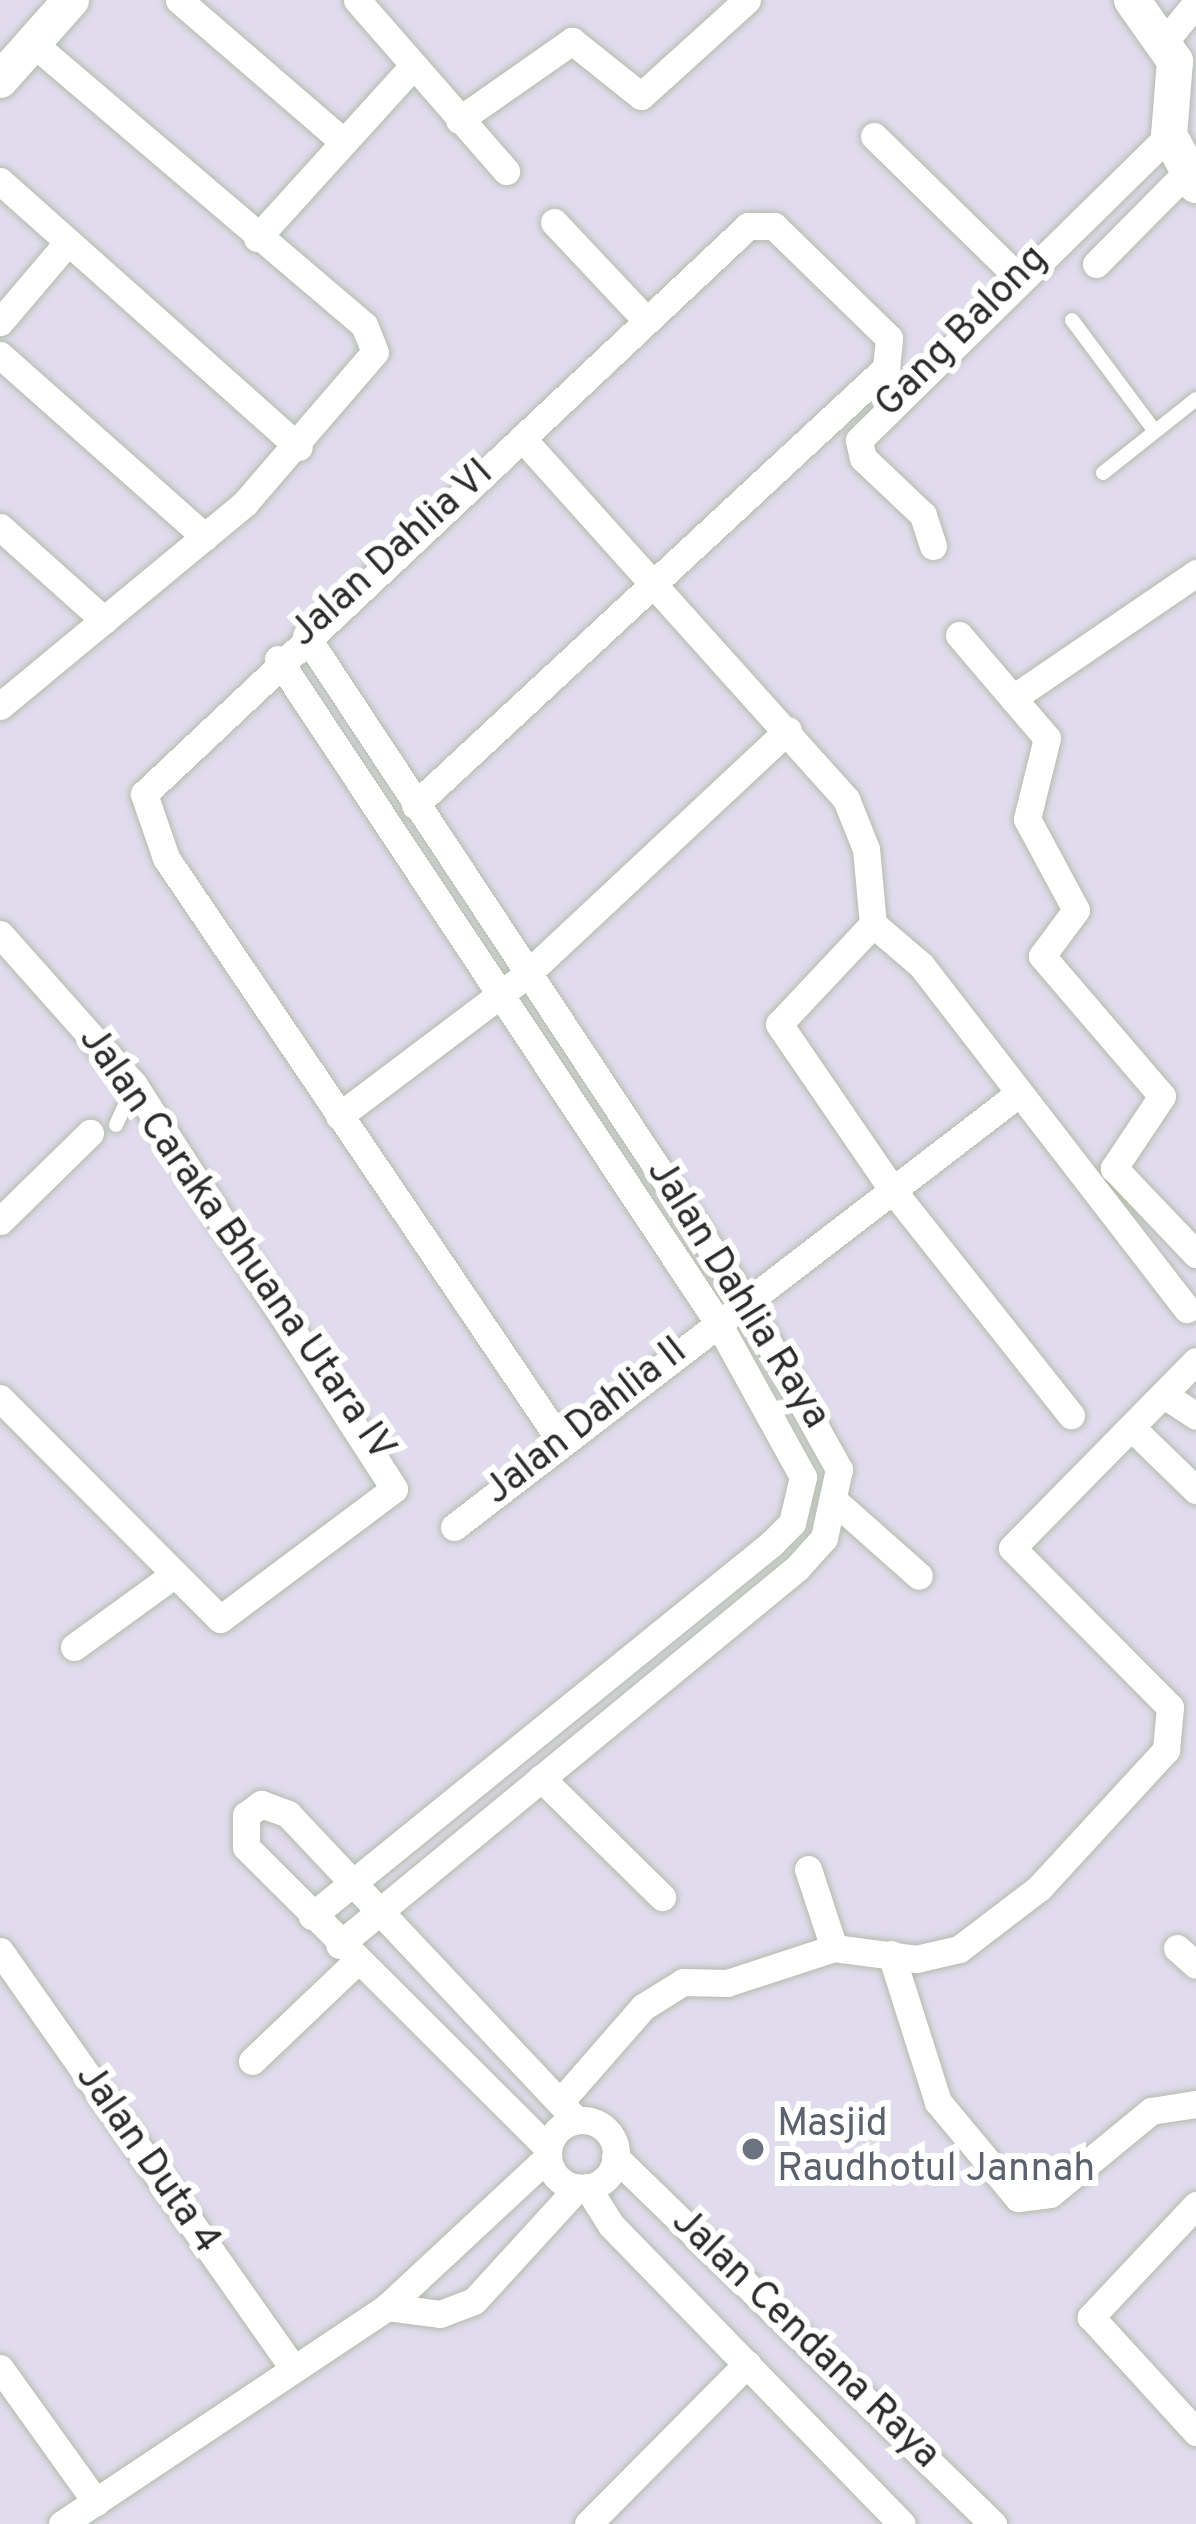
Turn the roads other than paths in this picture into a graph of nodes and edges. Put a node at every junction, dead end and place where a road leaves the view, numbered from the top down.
1 (71, 0) edge
2 (179, 0) edge
3 (357, 0) edge
4 (747, 0) edge
5 (1132, 0) edge
6 (1196, 3) edge
7 (1165, 41) junction
8 (33, 43) junction
9 (410, 69) junction
10 (0, 80) edge
11 (1187, 86) edge
12 (459, 120) junction
13 (1169, 135) junction
14 (874, 136) dead end
15 (341, 140) junction
16 (506, 171) dead end
17 (1191, 178) edge
18 (0, 181) edge
19 (554, 222) dead end
20 (257, 238) junction
21 (68, 243) junction
22 (1096, 264) dead end
23 (1018, 277) junction
24 (645, 319) junction
25 (1072, 320) dead end
26 (0, 322) edge
27 (0, 355) edge
28 (1196, 399) edge
29 (1154, 430) junction
30 (522, 437) junction
31 (299, 447) junction
32 (1102, 472) dead end
33 (0, 527) edge
34 (205, 537) junction
35 (933, 546) dead end
36 (1196, 573) edge
37 (659, 582) junction
38 (104, 620) junction
39 (959, 635) dead end
40 (306, 636) junction
41 (278, 659) junction
42 (1012, 698) junction
43 (0, 705) edge
44 (788, 730) junction
45 (416, 805) junction
46 (873, 924) junction
47 (0, 934) edge
48 (525, 976) junction
49 (496, 995) junction
50 (134, 1085) junction
51 (1018, 1094) junction
52 (339, 1116) junction
53 (103, 1129) joint
54 (894, 1192) junction
55 (0, 1221) edge
56 (1196, 1254) edge
57 (746, 1301) junction
58 (1187, 1309) dead end
59 (717, 1322) junction
60 (1196, 1361) edge
61 (1165, 1395) junction
62 (0, 1398) edge
63 (1071, 1414) dead end
64 (1196, 1416) edge
65 (1133, 1429) junction
66 (562, 1442) junction
67 (1196, 1490) edge
68 (838, 1504) junction
69 (454, 1527) dead end
70 (172, 1576) junction
71 (919, 1576) dead end
72 (74, 1647) dead end
73 (1188, 1721) edge
74 (541, 1778) junction
75 (808, 1869) dead end
76 (350, 1882) junction
77 (662, 1897) dead end
78 (376, 1913) junction
79 (312, 1916) junction
80 (834, 1948) junction
81 (0, 1951) edge
82 (347, 1954) junction
83 (891, 1954) junction
84 (252, 2061) dead end
85 (1196, 2104) edge
86 (569, 2111) junction
87 (548, 2152) junction
88 (615, 2157) junction
89 (583, 2187) junction
90 (1196, 2205) edge
91 (387, 2307) junction
92 (300, 2364) junction
93 (747, 2364) junction
94 (0, 2368) edge
95 (1196, 2432) edge
96 (96, 2502) junction
97 (896, 2522) edge
98 (62, 2524) edge
99 (588, 2524) edge
100 (993, 2524) edge

1 - 8 street
2 - 15 street
3 - 9 street
4 - 12 street
5 - 7 street
6 - 7 street
7 - 11 street
8 - 10 street
8 - 20 street
9 - 12 street
9 - 15 street
11 - 13 street
12 - 16 street
13 - 17 street
13 - 23 street, Gang Balong
14 - 23 street
15 - 20 street
17 - 22 street
18 - 21 street
19 - 24 street
20 - 31 street
21 - 26 street
21 - 31 street
23 - 35 street, Gang Balong
24 - 30 street, Jalan Dahlia VI
24 - 37 street, Jalan Dahlia VI
25 - 29 lane
27 - 34 street
28 - 29 lane
29 - 32 lane
30 - 37 street
30 - 40 street, Jalan Dahlia VI
31 - 34 street
33 - 38 street
34 - 38 street
36 - 42 street
37 - 44 street
37 - 45 street
38 - 43 street
39 - 42 street
40 - 41 street, Jalan Dahlia VI
40 - 45 street, Jalan Dahlia Raya
41 - 49 street, Jalan Dahlia Raya
41 - 52 street, Jalan Dahlia VI
42 - 56 street
44 - 46 street
44 - 48 street
45 - 48 street, Jalan Dahlia Raya
46 - 51 street
46 - 54 street
47 - 50 street, Jalan Caraka Bhuana Utara IV
48 - 49 street
48 - 57 street, Jalan Dahlia Raya
49 - 52 street
49 - 59 street, Jalan Dahlia Raya
50 - 53 lane
50 - 70 street, Jalan Caraka Bhuana Utara IV
51 - 54 street, Jalan Dahlia II
51 - 58 street
52 - 66 street
53 - 55 street
54 - 57 street, Jalan Dahlia II
54 - 63 street
57 - 59 street, Jalan Dahlia II
57 - 68 street, Jalan Dahlia Raya
59 - 66 street, Jalan Dahlia II
59 - 76 street, Jalan Dahlia Raya
60 - 61 street
61 - 64 street
61 - 65 street
62 - 70 street, Jalan Caraka Bhuana Utara IV
65 - 67 street
65 - 73 street
66 - 69 street, Jalan Dahlia II
68 - 71 street
68 - 74 street
70 - 72 street
73 - 83 street
74 - 77 street
74 - 78 street
75 - 80 street
76 - 78 street
76 - 79 street, Jalan Dahlia Raya
76 - 79 street
78 - 82 street
78 - 86 street
79 - 82 street
80 - 83 street
80 - 86 street
81 - 92 street, Jalan Duta 4
82 - 84 street
82 - 87 street
83 - 85 street
86 - 87 street
86 - 88 street, Jalan Cendana Raya
87 - 89 street, Jalan Cendana Raya
87 - 91 street
88 - 89 street
88 - 100 street, Jalan Cendana Raya
89 - 91 street
89 - 93 street, Jalan Cendana Raya
90 - 95 street
91 - 92 street
92 - 96 street
93 - 97 street, Jalan Cendana Raya
93 - 99 street
94 - 96 street
96 - 98 street

